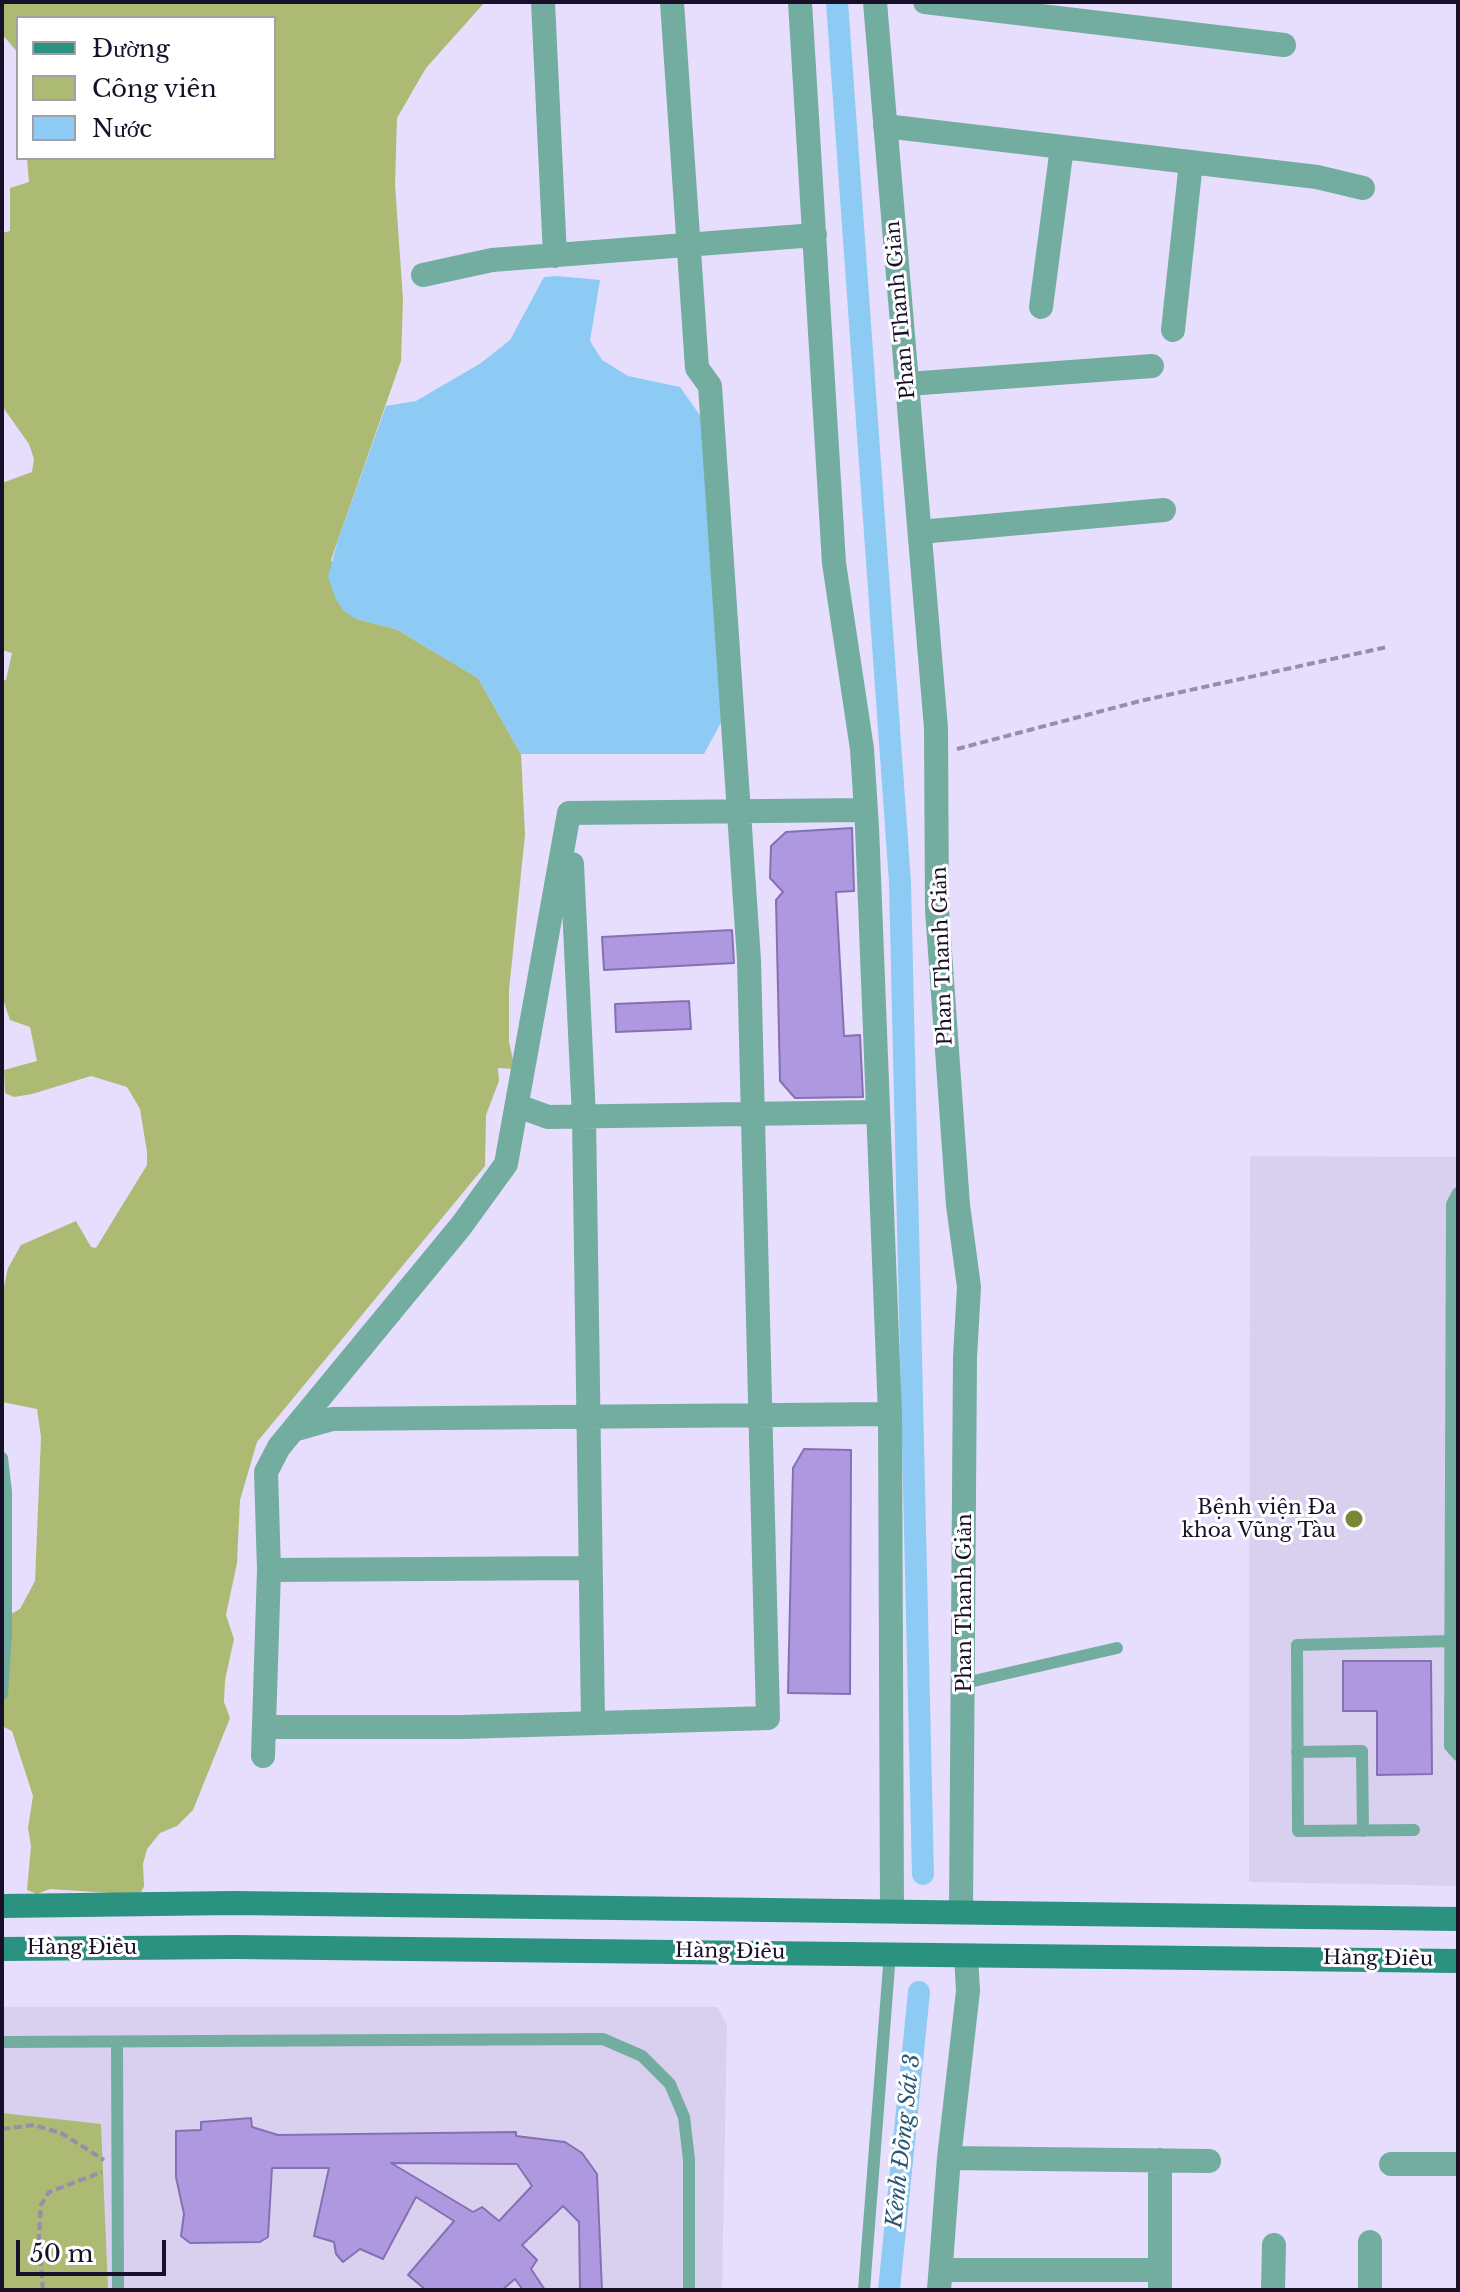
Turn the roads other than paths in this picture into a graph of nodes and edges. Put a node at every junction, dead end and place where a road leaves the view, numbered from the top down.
1 (543, 2) edge
2 (672, 2) edge
3 (800, 2) edge
4 (875, 2) edge
5 (925, 2) edge
6 (1284, 45) dead end
7 (885, 126) junction
8 (1062, 147) junction
9 (1191, 162) junction
10 (1363, 188) dead end
11 (815, 235) junction
12 (690, 245) junction
13 (555, 256) junction
14 (423, 275) dead end
15 (1041, 307) dead end
16 (1173, 330) dead end
17 (1152, 366) dead end
18 (908, 384) junction
19 (1164, 510) dead end
20 (920, 532) junction
21 (864, 810) junction
22 (739, 812) junction
23 (569, 813) junction
24 (518, 1106) junction
25 (876, 1112) junction
26 (755, 1113) junction
27 (584, 1117) junction
28 (1458, 1193) edge
29 (1456, 1358) edge
30 (890, 1414) junction
31 (761, 1416) junction
32 (588, 1417) junction
33 (297, 1429) junction
34 (2, 1458) edge
35 (589, 1568) junction
36 (269, 1570) junction
37 (1451, 1641) junction
38 (1117, 1648) dead end
39 (965, 1683) junction
40 (2, 1694) edge
41 (1454, 1699) edge
42 (593, 1721) junction
43 (264, 1727) junction
44 (1297, 1752) junction
45 (1458, 1755) edge
46 (263, 1756) dead end
47 (1414, 1830) dead end
48 (1363, 1831) junction
49 (234, 1903) junction
50 (2, 1906) edge
51 (892, 1910) junction
52 (961, 1911) junction
53 (1314, 1916) junction
54 (1458, 1919) edge
55 (235, 1947) junction
56 (2, 1949) edge
57 (890, 1953) junction
58 (966, 1956) junction
59 (1314, 1957) junction
60 (1458, 1961) edge
61 (2, 2042) edge
62 (117, 2042) junction
63 (949, 2158) junction
64 (1160, 2160) junction
65 (1209, 2161) dead end
66 (1391, 2164) dead end
67 (1458, 2164) edge
68 (1370, 2242) dead end
69 (1274, 2245) dead end
70 (940, 2280) edge
71 (1160, 2280) edge
72 (118, 2290) edge
73 (689, 2290) edge
74 (864, 2290) edge
75 (1273, 2290) edge
76 (1370, 2290) edge

1 - 13 street
2 - 12 street
3 - 11 street
4 - 7 street, Phan Thanh Giản
5 - 6 street
7 - 8 street
7 - 18 street, Phan Thanh Giản
8 - 9 street
8 - 15 street
9 - 10 street
9 - 16 street
11 - 12 street
11 - 21 street
12 - 13 street
12 - 22 street
13 - 14 street
17 - 18 street
18 - 20 street, Phan Thanh Giản
19 - 20 street
20 - 39 street, Phan Thanh Giản
21 - 22 street
21 - 25 street
22 - 23 street
22 - 26 street
23 - 24 street
23 - 27 street
24 - 27 street
24 - 33 street
25 - 26 street
25 - 30 street
26 - 27 street
26 - 31 street
27 - 32 street
28 - 29 lane
29 - 37 lane
30 - 31 street
30 - 51 street
31 - 32 street
31 - 42 street
32 - 33 street
32 - 35 street
33 - 36 street
34 - 40 lane
35 - 36 street
35 - 42 street
36 - 43 street
37 - 41 lane
37 - 44 lane
38 - 39 lane
39 - 52 street, Phan Thanh Giản
41 - 45 lane
42 - 43 street
43 - 46 street
44 - 48 lane
44 - 48 lane
47 - 48 lane
49 - 50 main road, Hàng Điều
49 - 51 main road, Hàng Điều
49 - 55 main road
51 - 52 main road, Hàng Điều
52 - 53 main road, Hàng Điều
53 - 54 main road, Hàng Điều
53 - 59 main road
55 - 56 main road, Hàng Điều
55 - 57 main road, Hàng Điều
57 - 58 main road, Hàng Điều
57 - 74 lane
58 - 59 main road, Hàng Điều
58 - 63 street
59 - 60 main road, Hàng Điều
61 - 62 lane
62 - 72 lane
62 - 73 lane
63 - 64 street
63 - 70 street
64 - 65 street
64 - 71 street
66 - 67 street
68 - 76 street
69 - 75 street
70 - 71 street

